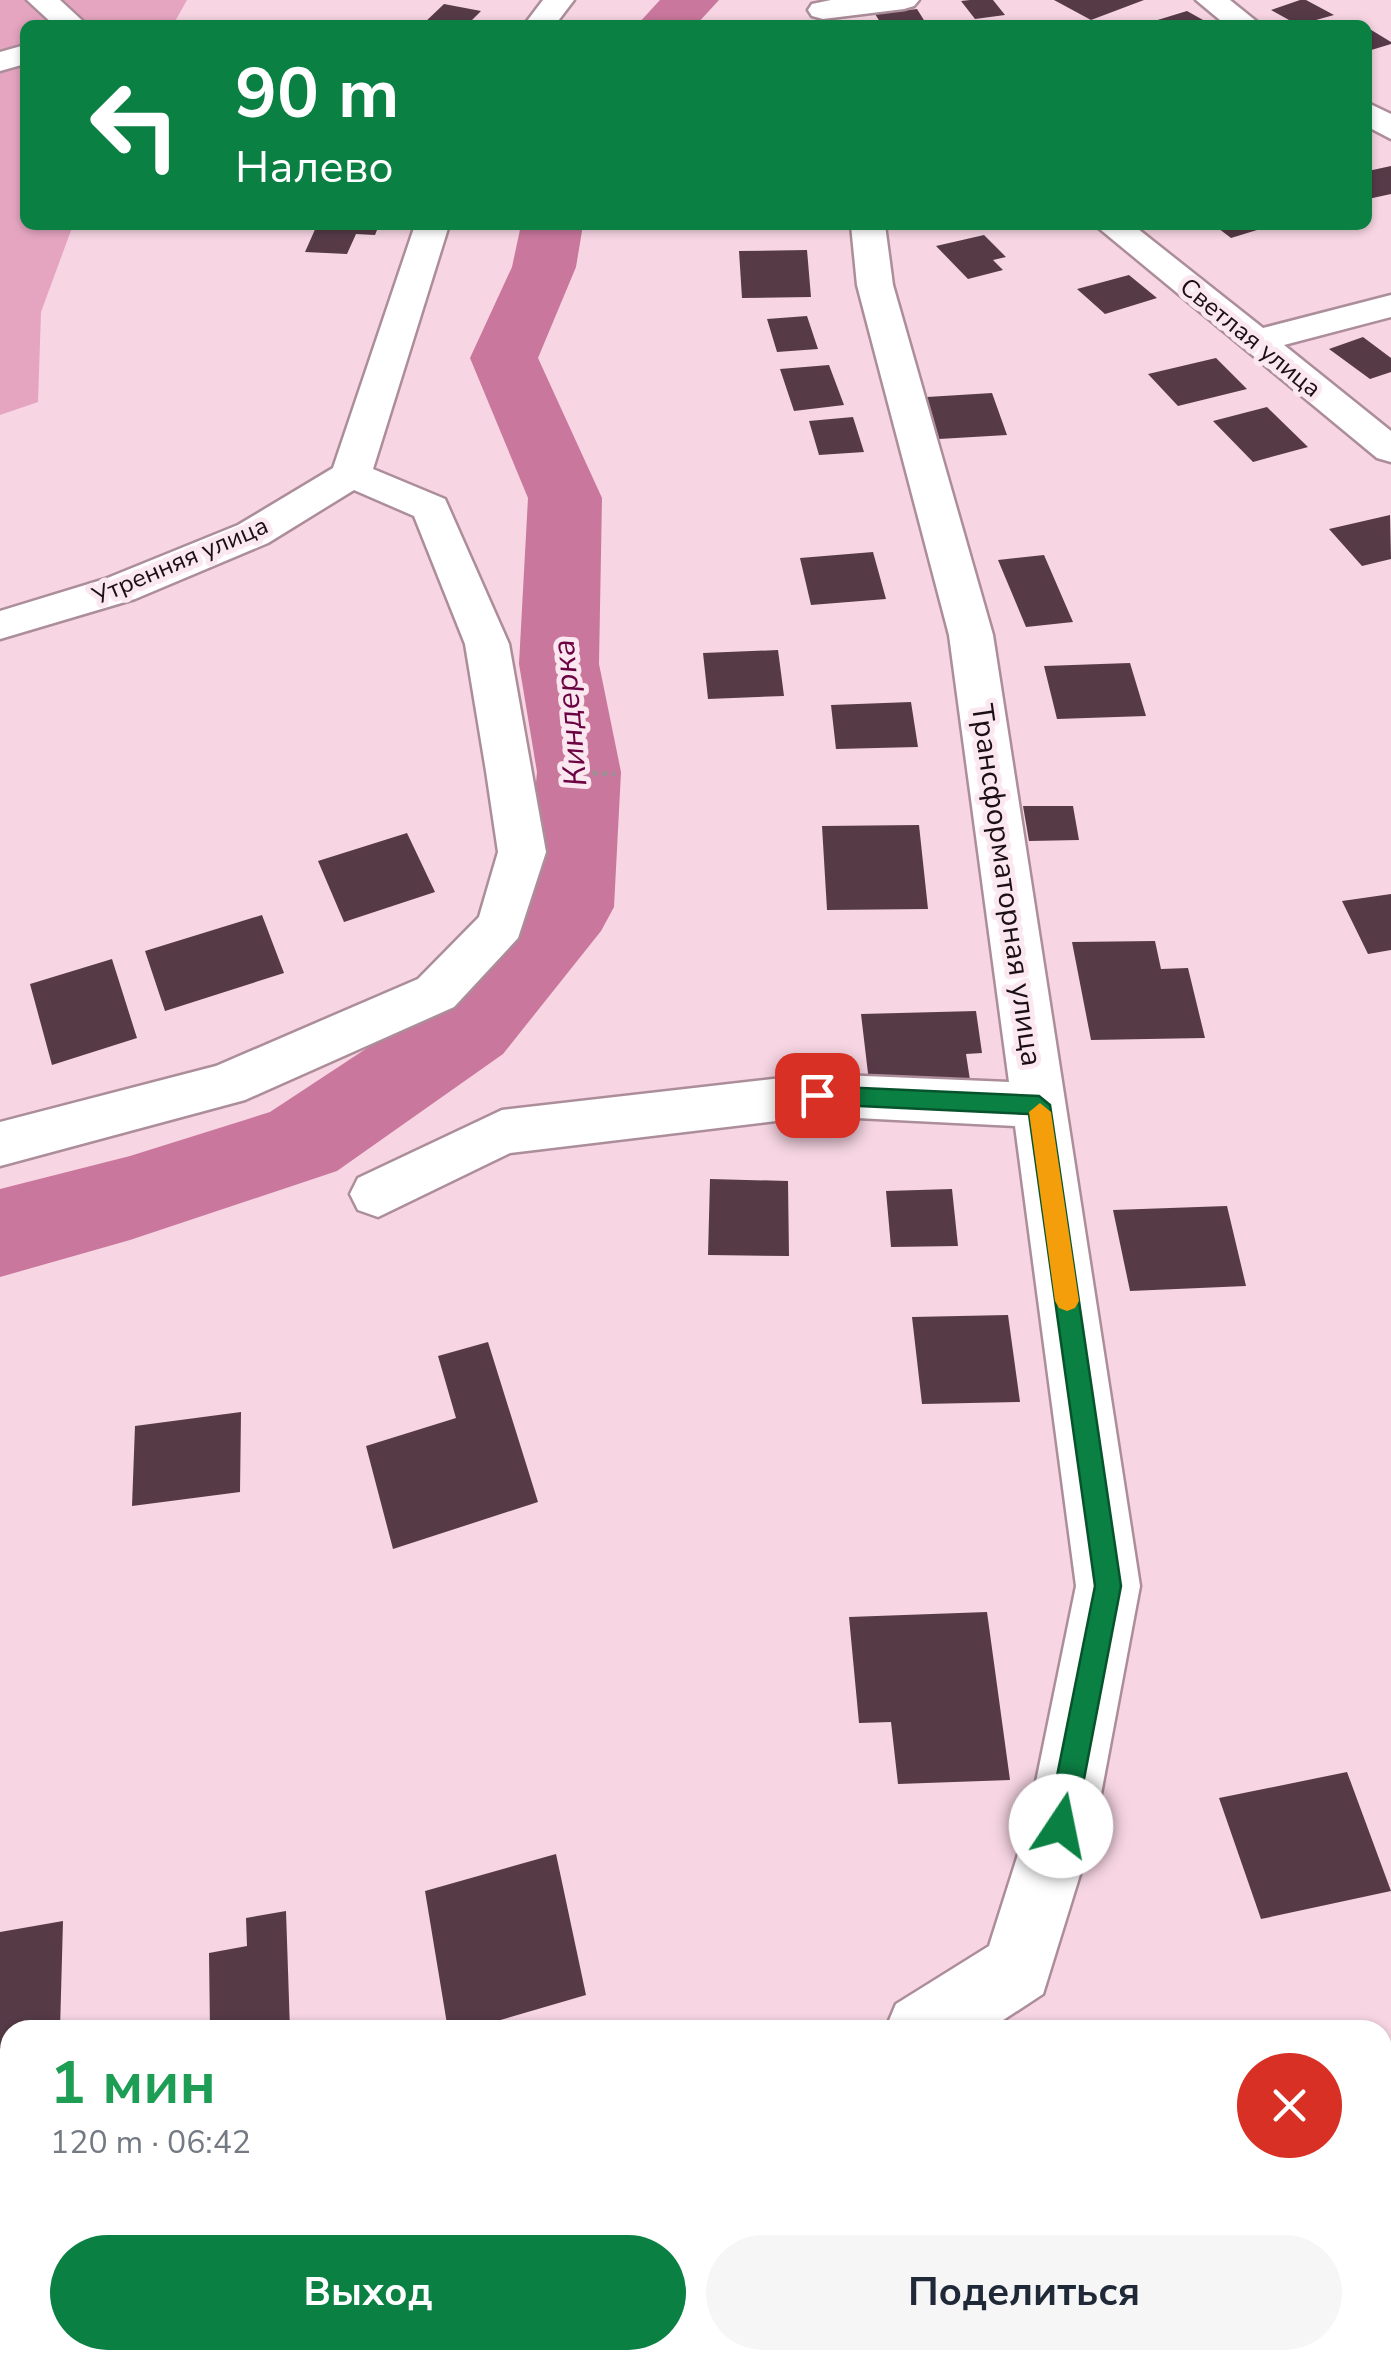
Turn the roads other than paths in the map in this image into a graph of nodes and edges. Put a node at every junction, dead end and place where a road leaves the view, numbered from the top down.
1 (42, 0) edge
2 (560, 0) edge
3 (904, 0) edge
4 (1211, 0) edge
5 (823, 12) edge
6 (66, 20) edge
7 (542, 20) edge
8 (1239, 20) edge
9 (430, 230) edge
10 (869, 230) edge
11 (1118, 230) edge
12 (1391, 306) edge
13 (1256, 341) junction
14 (1391, 450) edge
15 (351, 474) junction
16 (0, 625) edge
17 (1039, 1105) junction
18 (0, 1144) edge
19 (378, 1194) dead end
20 (938, 2020) edge

1 - 6 street
2 - 7 street
3 - 5 street
4 - 8 street
9 - 15 street
10 - 17 street, Трансформаторная улица
11 - 13 street, Светлая улица
12 - 13 street
13 - 14 street, Светлая улица
15 - 16 street, Утренняя улица
15 - 18 street
17 - 19 street
17 - 20 street, Трансформаторная улица

